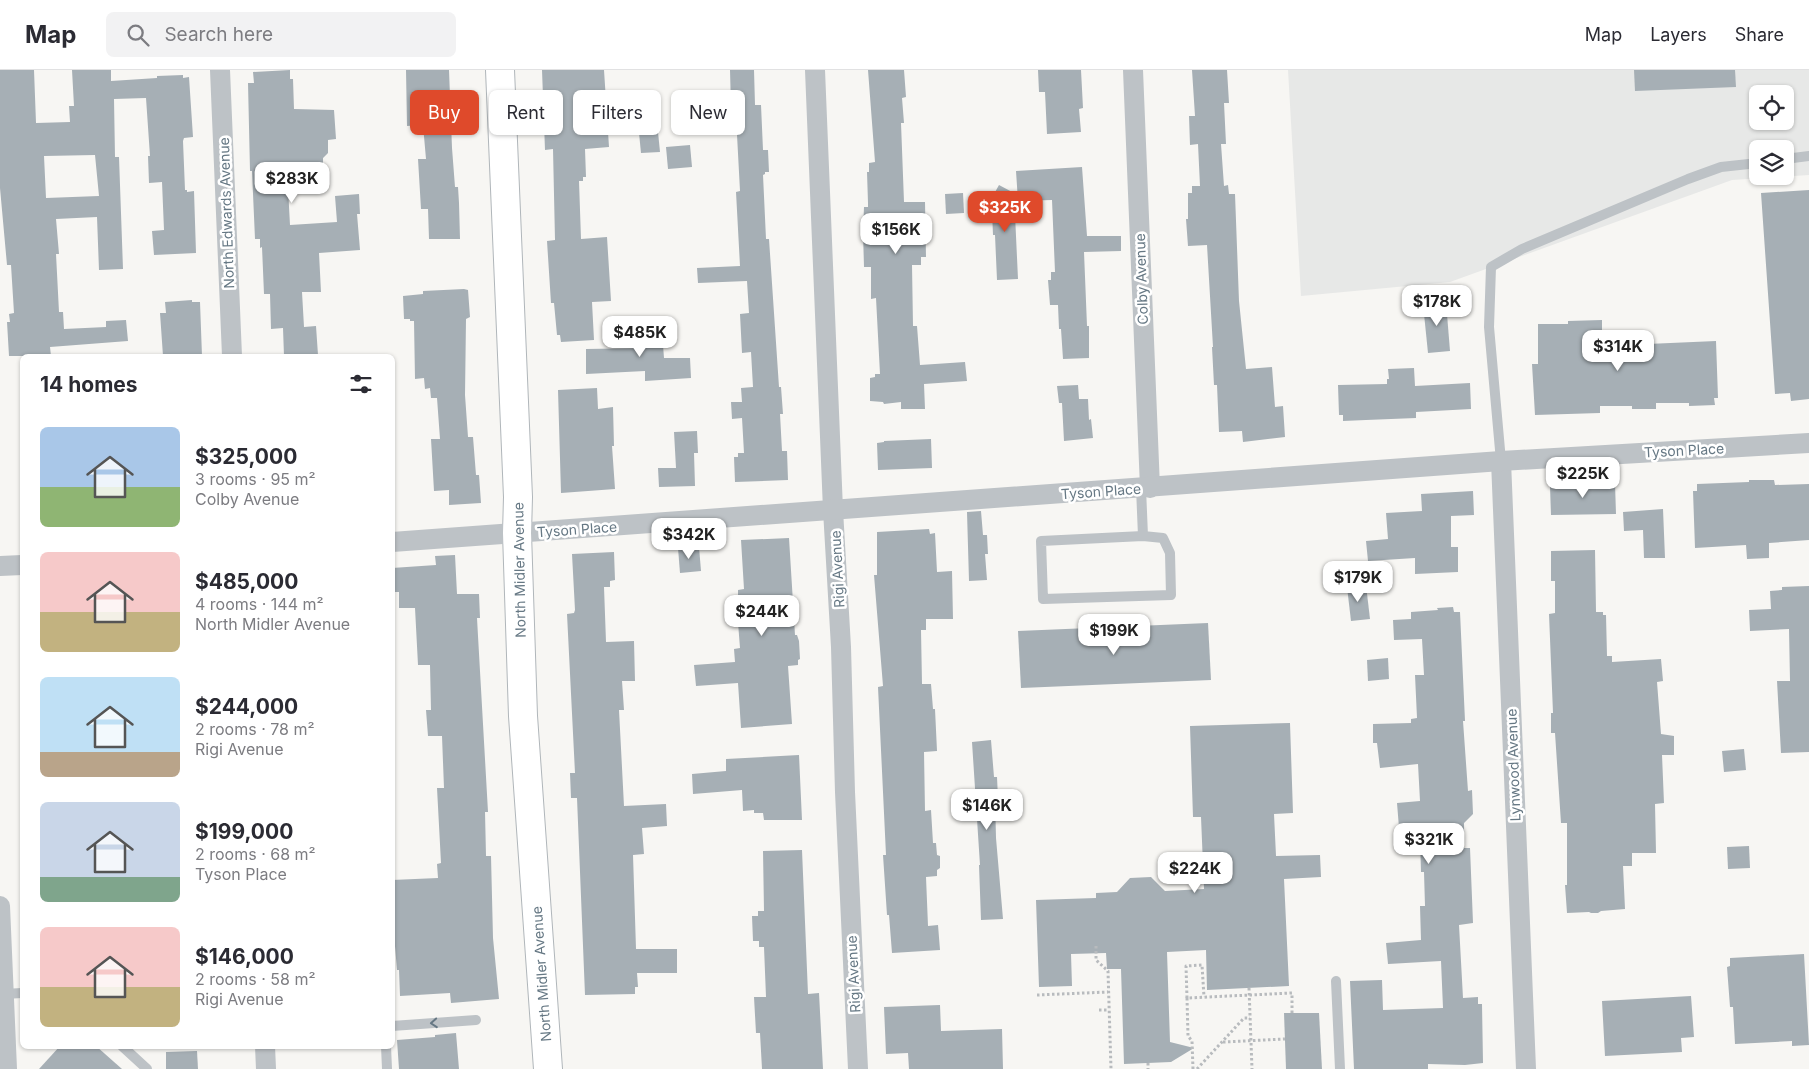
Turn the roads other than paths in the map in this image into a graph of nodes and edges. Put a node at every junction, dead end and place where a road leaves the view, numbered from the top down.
1 (220, 70) edge
2 (500, 70) edge
3 (814, 70) edge
4 (1133, 70) edge
5 (1809, 156) edge
6 (1794, 158) edge
7 (1749, 163) edge
8 (232, 354) edge
9 (1809, 444) edge
10 (1501, 461) junction
11 (1146, 488) junction
12 (833, 510) junction
13 (517, 533) junction
14 (1143, 536) junction
15 (395, 542) edge
16 (20, 565) edge
17 (0, 566) edge
18 (0, 906) edge
19 (1336, 980) dead end
20 (13, 994) edge
21 (476, 1020) dead end
22 (395, 1026) edge
23 (125, 1049) edge
24 (265, 1049) edge
25 (386, 1049) edge
26 (6, 1069) edge
27 (146, 1069) edge
28 (266, 1069) edge
29 (387, 1069) edge
30 (548, 1069) edge
31 (858, 1069) edge
32 (1340, 1069) edge
33 (1526, 1069) edge

1 - 8 street, North Edwards Avenue
2 - 13 main road, North Midler Avenue
3 - 12 street, Rigi Avenue
4 - 11 street, Colby Avenue
5 - 6 lane
7 - 10 lane
9 - 10 street, Tyson Place
10 - 11 street, Tyson Place
10 - 33 street, Lynwood Avenue
11 - 12 street, Tyson Place
11 - 14 lane
12 - 13 street, Tyson Place
12 - 31 street, Rigi Avenue
13 - 15 street, Tyson Place
13 - 30 main road, North Midler Avenue
14 - 14 lane
16 - 17 street
18 - 20 street
19 - 32 lane
20 - 26 street
21 -> 22 lane
23 - 27 lane
24 - 28 street
25 - 29 lane

